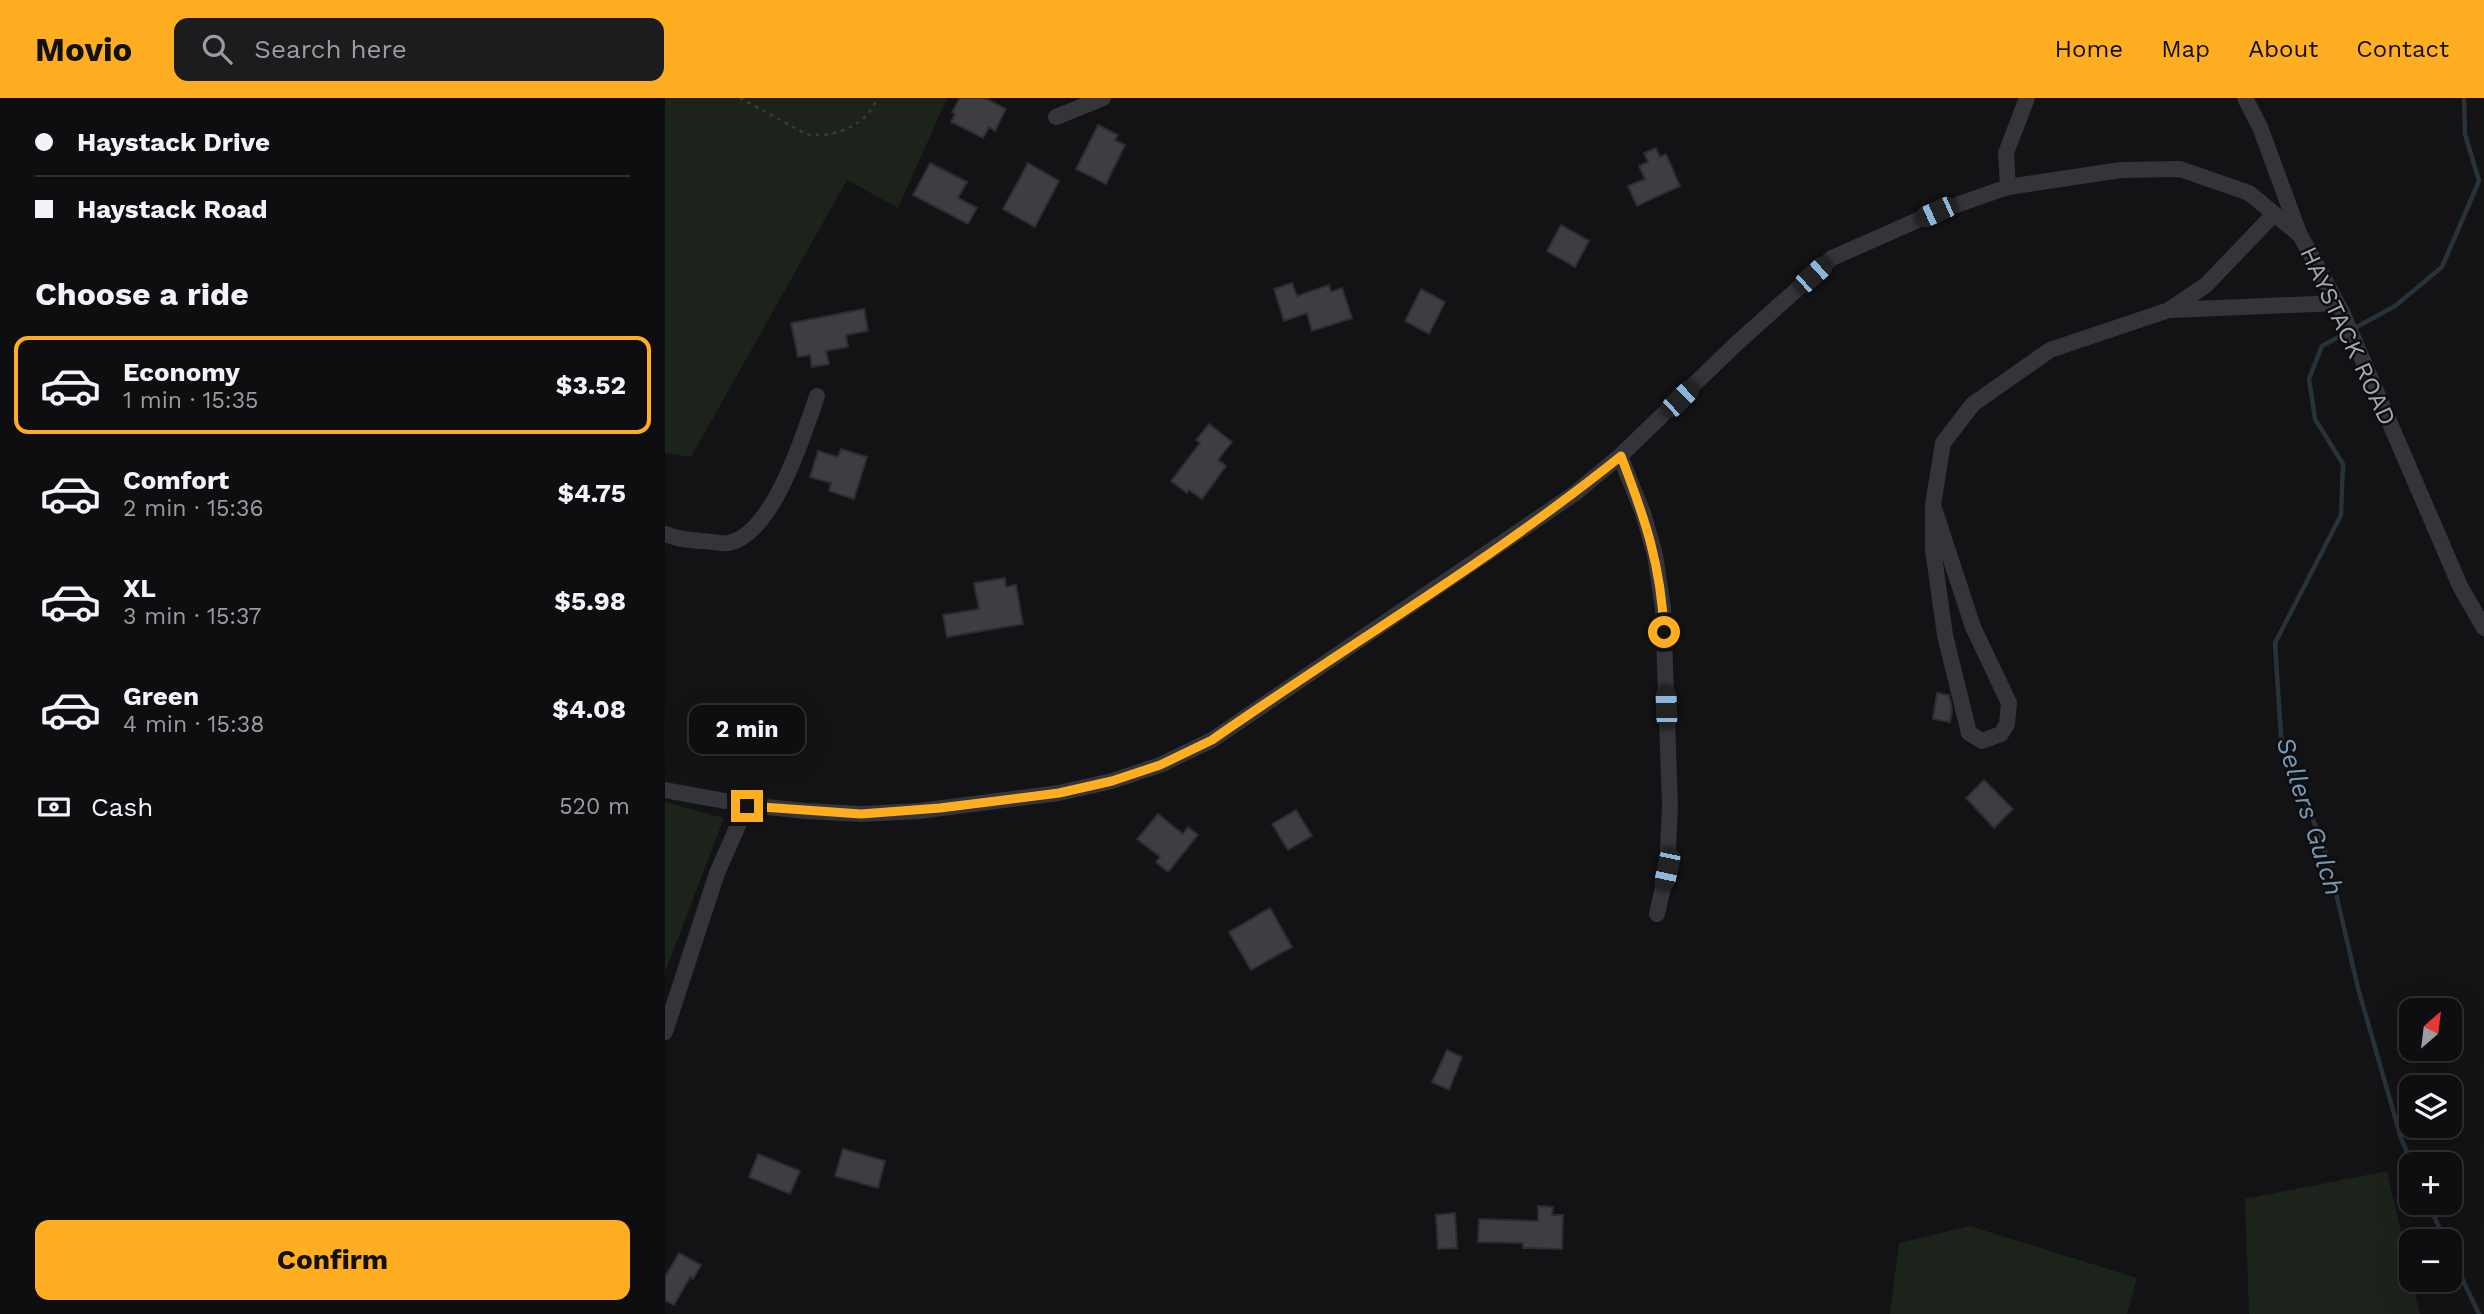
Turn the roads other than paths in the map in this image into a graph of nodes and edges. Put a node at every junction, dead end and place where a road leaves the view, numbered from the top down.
1 (1103, 98) edge
2 (2027, 98) edge
3 (2245, 98) edge
4 (1056, 117) dead end
5 (2008, 187) junction
6 (2274, 214) junction
7 (2300, 235) junction
8 (2339, 307) junction
9 (2169, 310) junction
10 (817, 396) dead end
11 (1621, 456) junction
12 (1933, 505) junction
13 (665, 534) edge
14 (2484, 628) edge
15 (665, 790) edge
16 (747, 806) junction
17 (1657, 914) dead end
18 (665, 1032) edge

1 - 4 street
2 - 5 street
3 - 7 street
5 - 6 street, HAYSTACK ROAD
5 - 11 street, HAYSTACK ROAD
6 - 7 street, HAYSTACK ROAD
6 - 9 street
7 - 8 street, HAYSTACK ROAD
8 - 9 street
8 - 14 street, HAYSTACK ROAD
9 - 12 street
10 - 13 street
11 - 16 street, HAYSTACK ROAD
11 - 17 street
12 - 12 street
15 - 16 street, HAYSTACK ROAD
16 - 18 street

